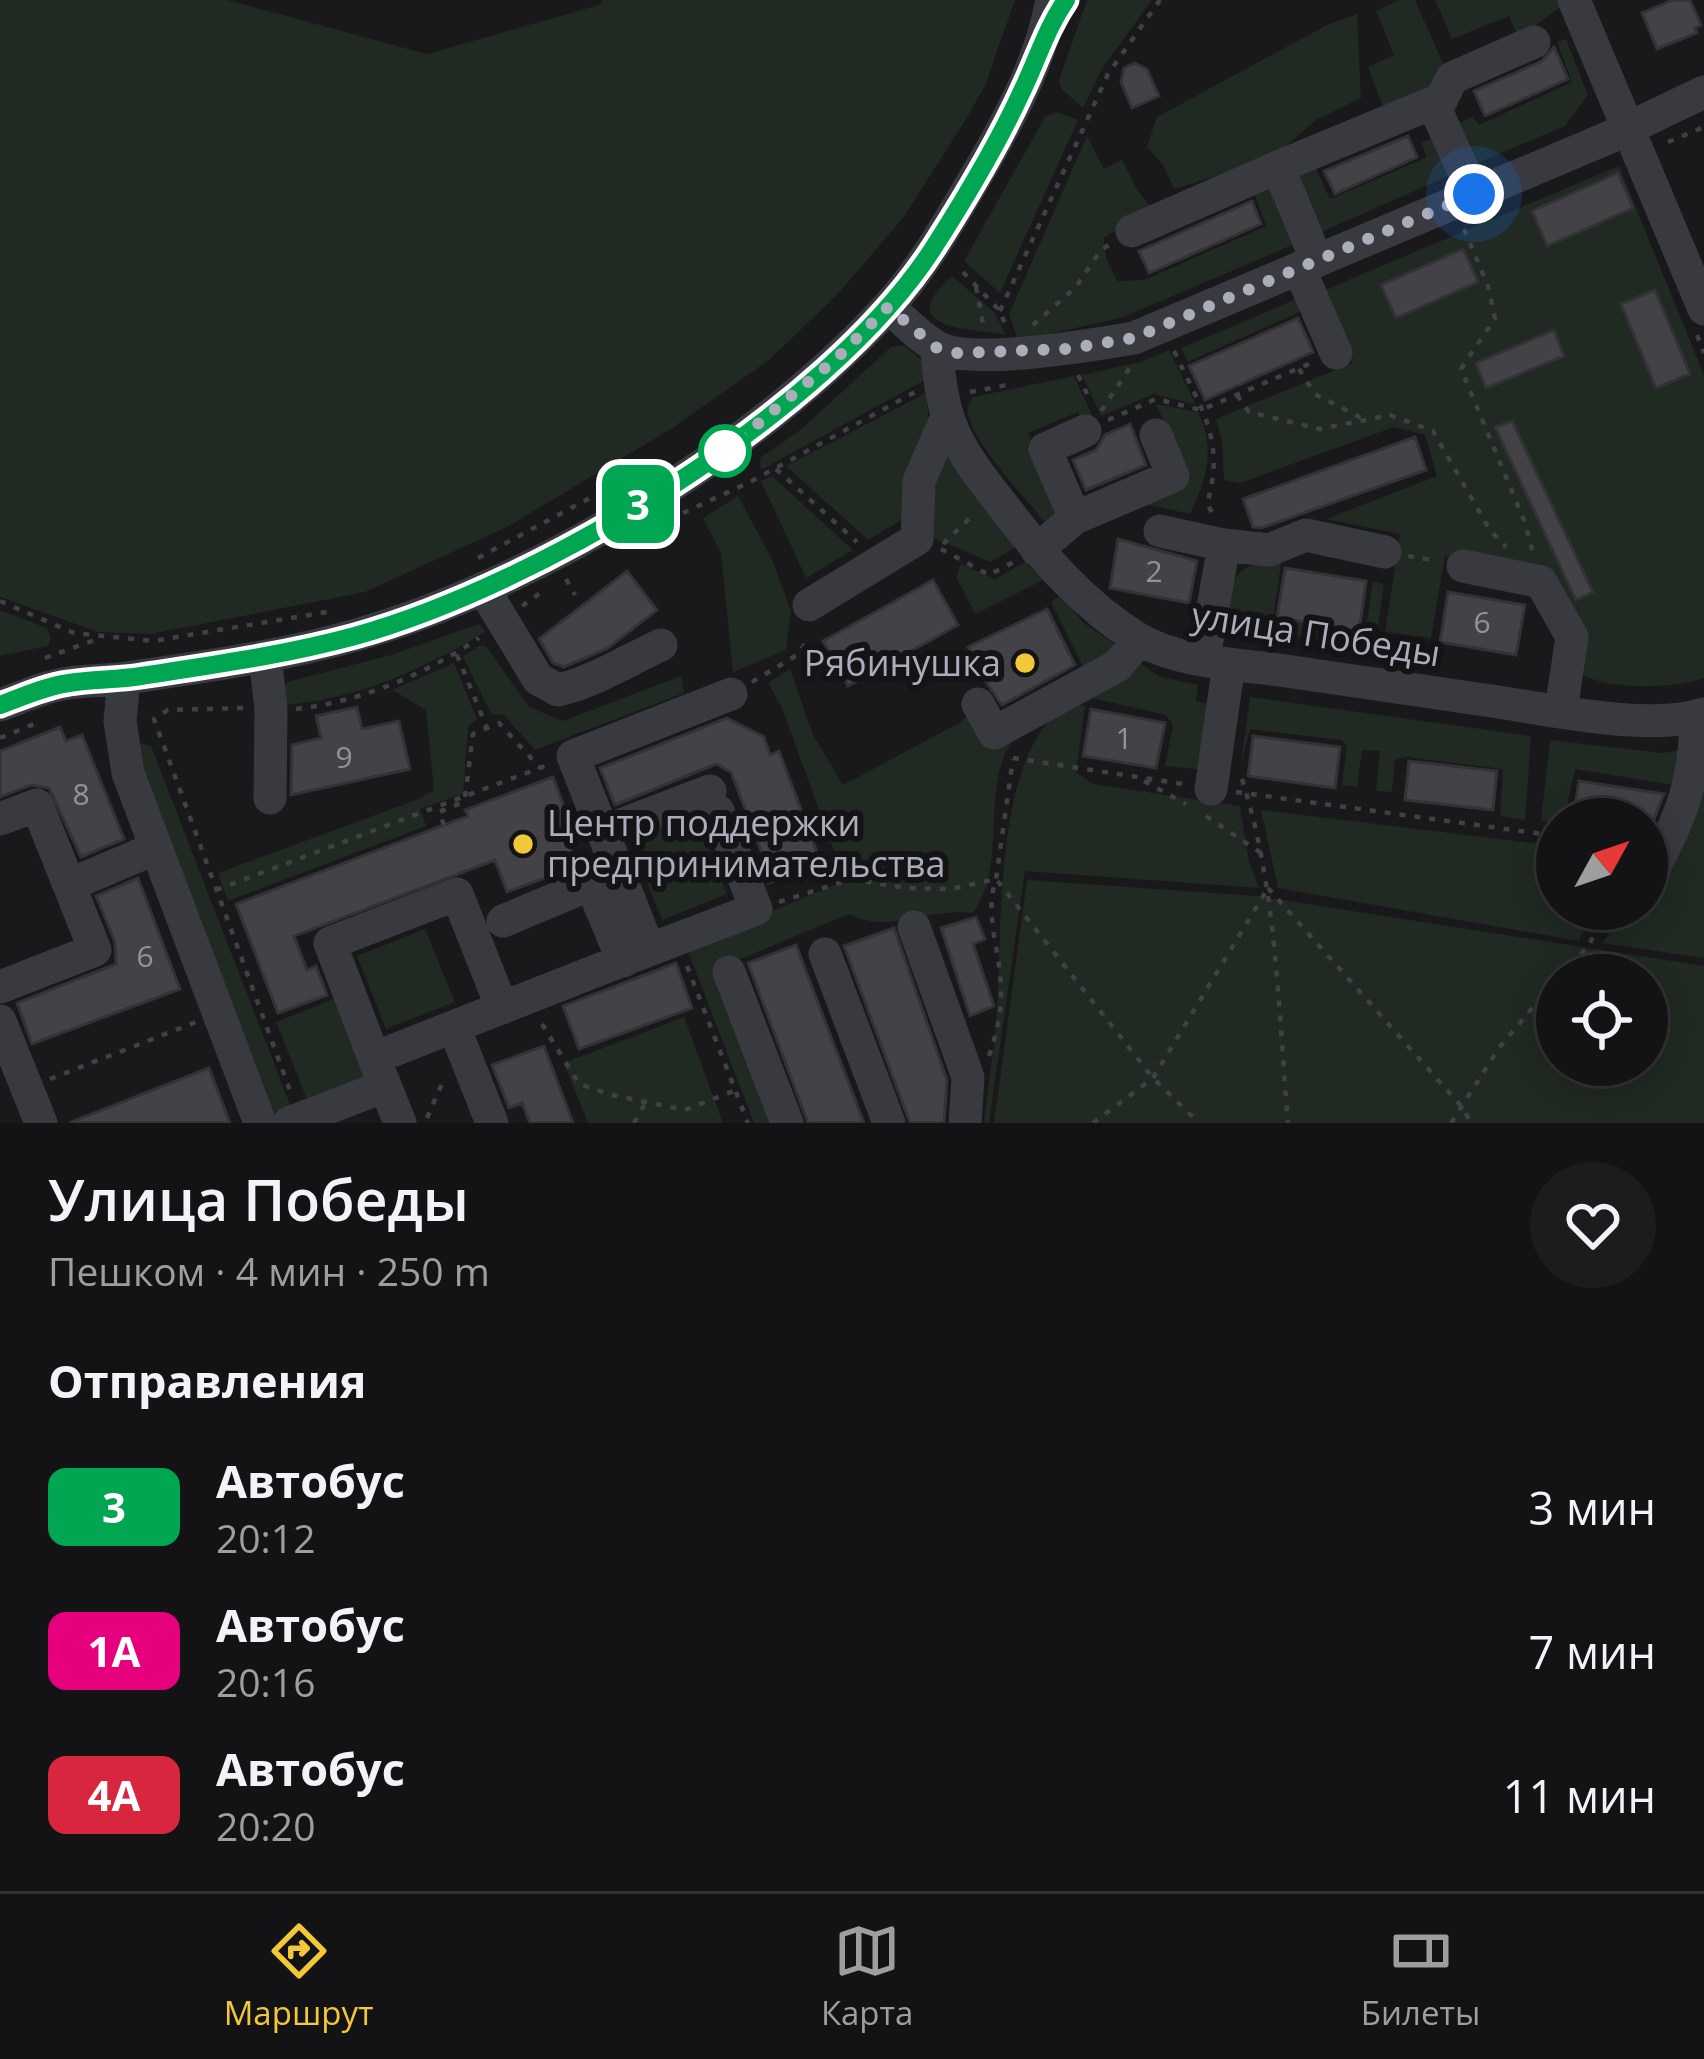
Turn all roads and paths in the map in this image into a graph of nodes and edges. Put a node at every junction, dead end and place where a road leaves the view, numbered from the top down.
1 (1160, 0) edge
2 (1574, 0) edge
3 (1055, 9) edge
4 (1534, 42) dead end
5 (1704, 92) edge
6 (1442, 99) junction
7 (1704, 127) edge
8 (1628, 129) junction
9 (1662, 144) dead end
10 (1279, 167) junction
11 (1468, 208) junction
12 (1132, 232) joint
13 (1693, 254) edge
14 (1308, 265) junction
15 (963, 272) dead end
16 (976, 283) junction
17 (888, 307) junction
18 (1704, 309) edge
19 (1028, 329) dead end
20 (985, 333) dead end
21 (1171, 346) dead end
22 (937, 348) junction
23 (1336, 352) joint
24 (1139, 356) dead end
25 (1299, 369) junction
26 (1076, 370) dead end
27 (969, 392) dead end
28 (1237, 395) junction
29 (1202, 410) junction
30 (952, 412) junction
31 (1092, 415) junction
32 (1364, 420) junction
33 (1156, 435) dead end
34 (775, 467) dead end
35 (630, 476) dead end
36 (989, 504) dead end
37 (1207, 505) dead end
38 (1075, 518) junction
39 (1160, 531) dead end
40 (1224, 545) junction
41 (938, 548) dead end
42 (1385, 551) joint
43 (1032, 552) junction
44 (960, 557) dead end
45 (879, 562) junction
46 (1463, 566) joint
47 (472, 577) junction
48 (566, 579) dead end
49 (1541, 582) junction
50 (574, 595) dead end
51 (0, 602) edge
52 (350, 608) dead end
53 (809, 621) joint
54 (99, 638) junction
55 (1139, 640) junction
56 (661, 645) dead end
57 (457, 654) dead end
58 (265, 657) junction
59 (38, 660) dead end
60 (1216, 661) junction
61 (124, 679) junction
62 (731, 694) joint
63 (978, 704) dead end
64 (0, 705) edge
65 (1561, 710) junction
66 (1700, 716) edge
67 (154, 718) dead end
68 (487, 728) junction
69 (1019, 746) dead end
70 (573, 756) junction
71 (1013, 758) junction
72 (540, 768) junction
73 (1226, 783) junction
74 (1246, 794) junction
75 (465, 796) junction
76 (270, 798) dead end
77 (0, 819) edge
78 (603, 832) junction
79 (1536, 833) edge
80 (1668, 840) edge
81 (156, 848) junction
82 (996, 879) junction
83 (69, 884) junction
84 (1268, 888) junction
85 (216, 890) junction
86 (458, 894) junction
87 (756, 909) junction
88 (502, 921) dead end
89 (914, 927) dead end
90 (825, 954) dead end
91 (636, 956) junction
92 (688, 968) dead end
93 (729, 972) dead end
94 (0, 988) edge
95 (516, 1003) junction
96 (1536, 1003) edge
97 (201, 1020) dead end
98 (0, 1021) edge
99 (458, 1035) junction
100 (986, 1066) dead end
101 (380, 1072) junction
102 (1153, 1078) junction
103 (27, 1088) junction
104 (736, 1090) junction
105 (646, 1101) junction
106 (1462, 1106) junction
107 (294, 1121) edge
108 (41, 1123) edge
109 (260, 1123) edge
110 (400, 1123) edge
111 (425, 1123) edge
112 (492, 1123) edge
113 (634, 1123) edge
114 (748, 1123) edge
115 (787, 1123) edge
116 (889, 1123) edge
117 (964, 1123) edge
118 (1093, 1123) edge
119 (1199, 1123) edge
120 (1288, 1123) edge
121 (1451, 1123) edge
122 (1471, 1123) edge

1 - 16 path
2 - 8 street
3 - 17 street
4 - 6 street
5 - 8 street
6 - 10 street
6 - 11 street
7 - 9 path
8 - 11 street
8 - 13 street
10 - 12 street
10 - 14 street
11 - 14 street
11 - 49 path
12 - 19 path
13 - 18 street
14 - 22 street
14 - 23 street
15 - 16 path
16 - 20 path
17 - 22 street
17 - 47 street
21 - 29 path
22 - 30 street, улица Победы
23 - 25 path
24 - 31 path
25 - 28 path
25 - 32 path
26 - 31 path
27 - 30 path
28 - 29 path
28 - 32 path
29 - 31 path
29 - 37 path
30 - 43 street, улица Победы
30 - 45 street
31 - 38 street
32 - 49 path
33 - 38 street
34 - 45 path
35 - 47 path
36 - 41 path
38 - 43 street
39 - 40 street
40 - 42 street
40 - 60 street
42 - 46 path
43 - 44 path
43 - 55 street, улица Победы
45 - 53 street
46 - 49 street
47 - 56 street
47 - 58 street
48 - 50 path
49 - 65 street
51 - 54 path
52 - 54 path
53 - 62 path
54 - 59 path
55 - 60 street, улица Победы
55 - 63 street
57 - 68 path
58 - 61 street
58 - 76 street
60 - 65 street, улица Победы
60 - 73 street
61 - 64 street
61 - 81 street
62 - 70 street
65 - 66 street, улица Победы
66 - 80 street
67 - 85 path
68 - 72 path
68 - 75 path
69 - 71 path
70 - 72 path
70 - 78 street
71 - 73 path
71 - 82 path
72 - 75 path
73 - 74 path
73 - 74 path
74 - 79 path
74 - 84 path
75 - 85 path
75 - 86 path
77 - 83 street
78 - 87 street
78 - 91 street
81 - 83 street
81 - 109 street
82 - 87 path
82 - 100 path
82 - 102 path
83 - 94 street
84 - 102 path
84 - 106 path
84 - 120 path
85 - 107 path
86 - 95 street
86 - 101 street
87 - 91 street
88 - 91 street
89 - 117 street
90 - 116 street
91 - 95 street
92 - 104 path
93 - 115 street
95 - 99 street
95 - 105 path
96 - 106 path
97 - 103 path
98 - 103 street
99 - 101 street
99 - 111 path
99 - 112 street
101 - 107 street
101 - 110 street
102 - 118 path
102 - 119 path
103 - 108 street
104 - 105 path
104 - 114 path
105 - 113 path
106 - 121 path
106 - 122 path

